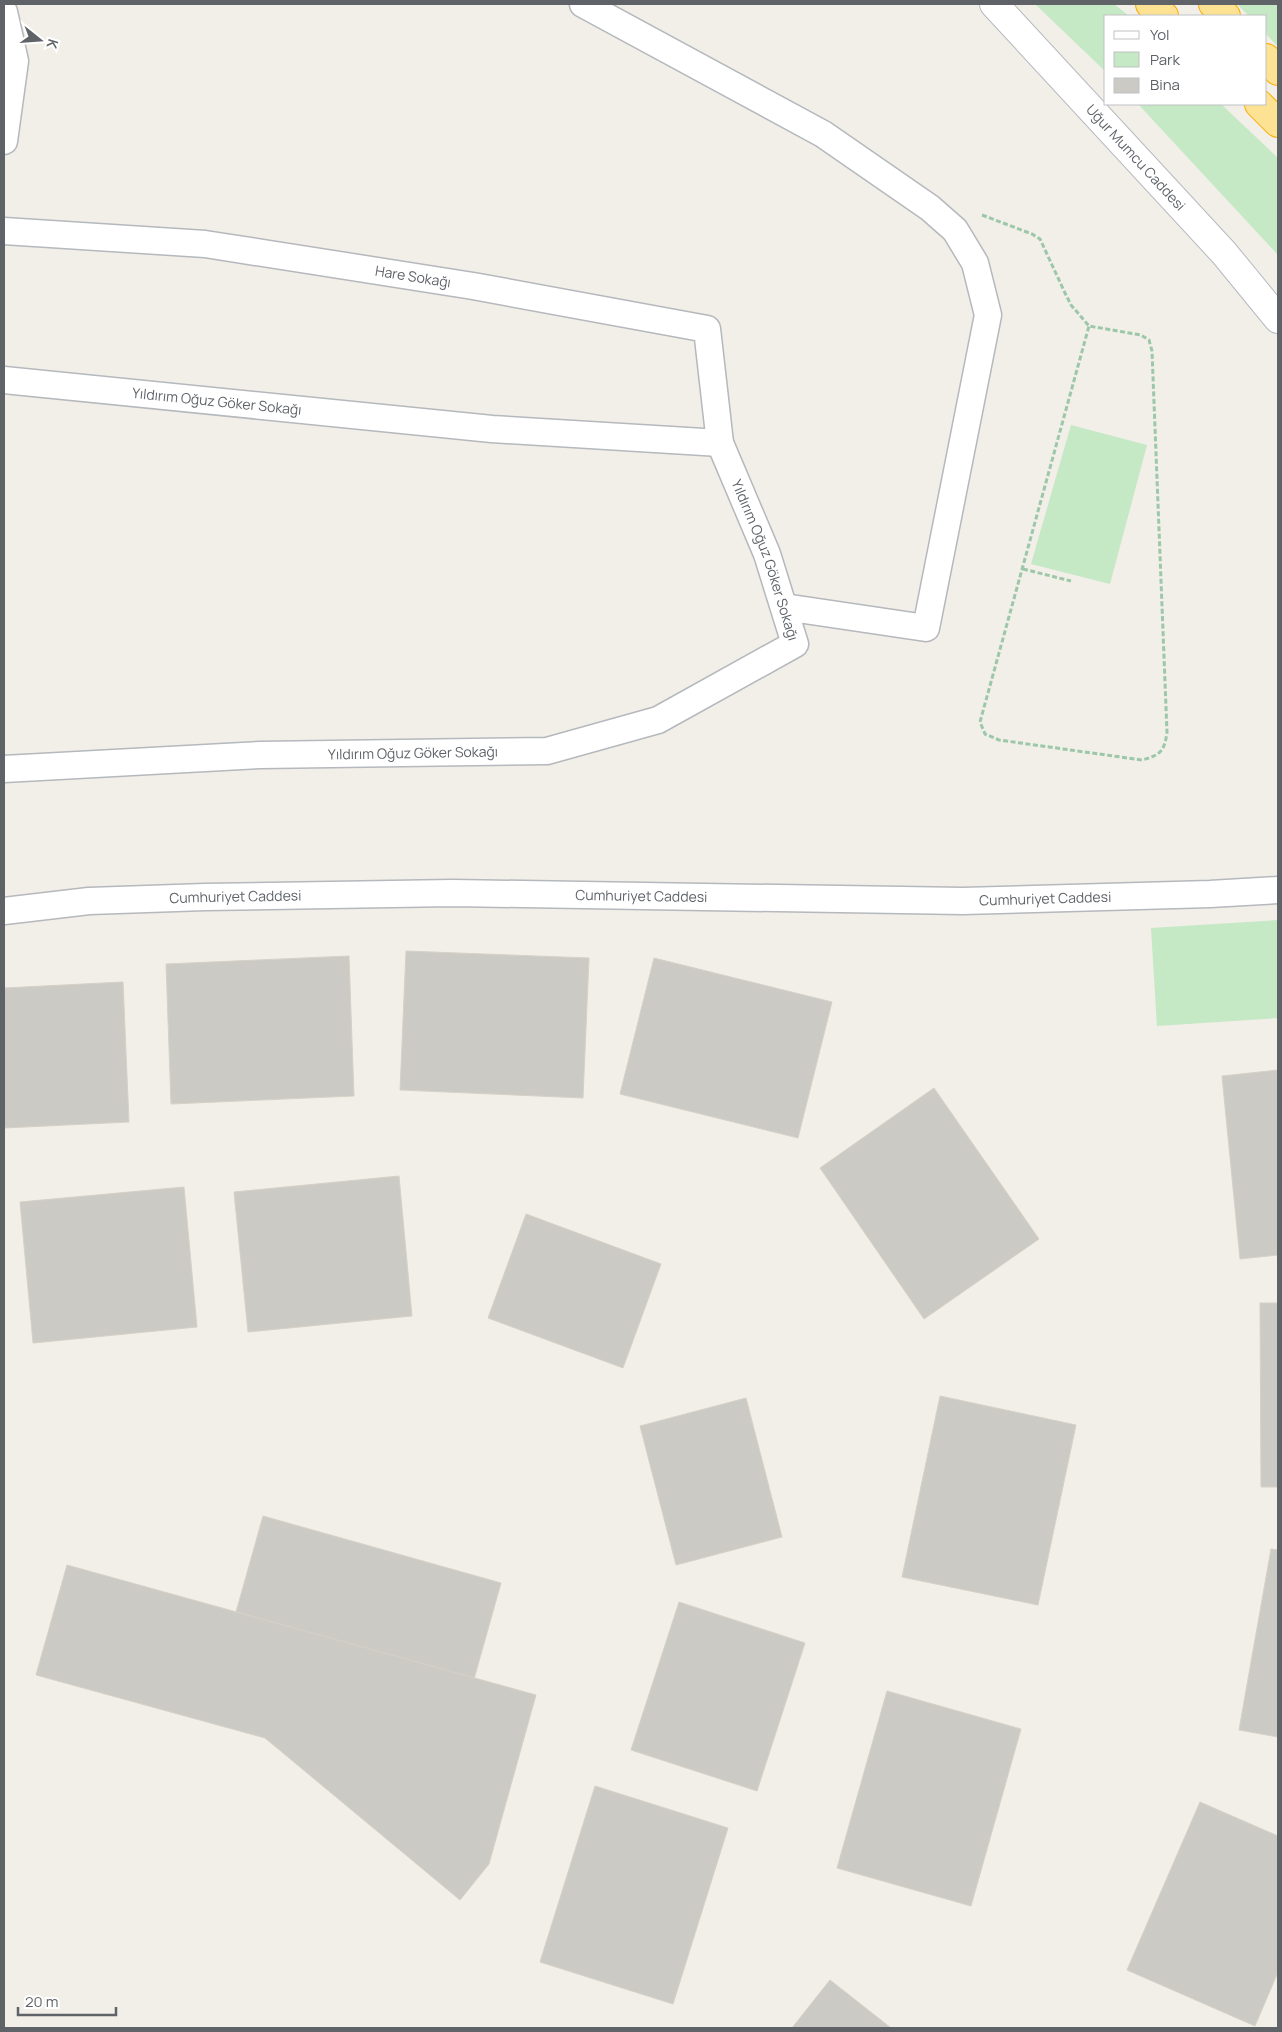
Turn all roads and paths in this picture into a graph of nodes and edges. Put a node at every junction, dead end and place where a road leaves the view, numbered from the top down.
1 (582, 4) edge
2 (994, 4) edge
3 (1150, 4) edge
4 (1213, 4) edge
5 (4, 12) edge
6 (1163, 15) edge
7 (1225, 15) edge
8 (1267, 59) edge
9 (9, 60) edge
10 (1278, 71) edge
11 (1260, 105) edge
12 (1278, 123) edge
13 (4, 141) edge
14 (977, 213) dead end
15 (4, 231) edge
16 (1277, 318) edge
17 (1089, 326) junction
18 (4, 380) edge
19 (720, 443) junction
20 (1023, 569) junction
21 (1071, 581) dead end
22 (784, 607) junction
23 (4, 769) edge
24 (1278, 890) edge
25 (4, 911) edge

1 - 22 street
2 - 16 main road, Uğur Mumcu Caddesi
3 - 6 highway
4 - 7 highway
5 - 9 street
8 - 10 highway
9 - 13 street
11 - 12 highway
14 - 17 path
15 - 19 street, Hare Sokağı
17 - 20 path
17 - 20 path
18 - 19 street, Yıldırım Oğuz Göker Sokağı
19 - 22 street, Yıldırım Oğuz Göker Sokağı
20 - 21 path
22 - 23 street, Yıldırım Oğuz Göker Sokağı
24 - 25 street, Cumhuriyet Caddesi

